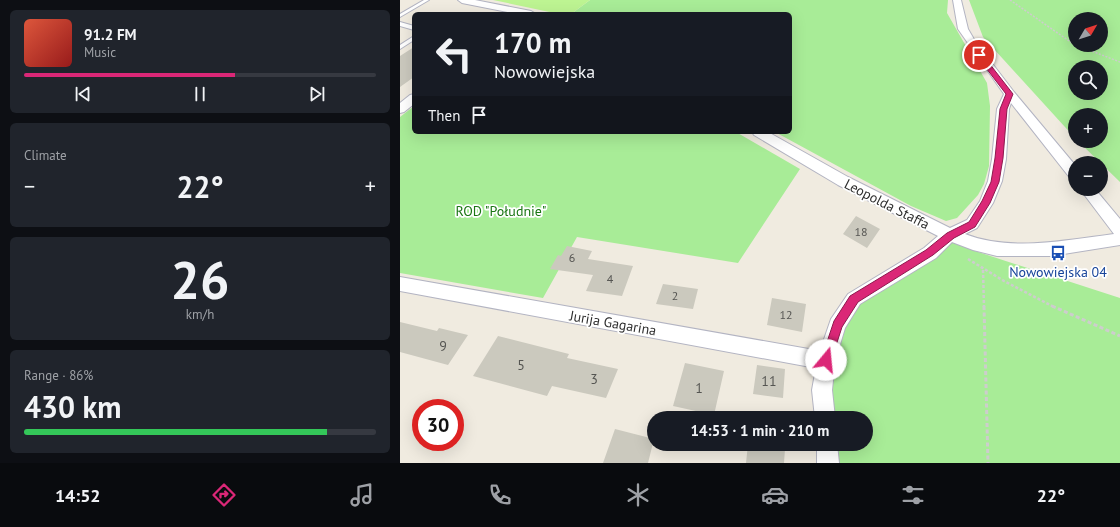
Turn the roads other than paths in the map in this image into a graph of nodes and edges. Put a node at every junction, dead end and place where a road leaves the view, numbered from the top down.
1 (427, 0) edge
2 (462, 0) edge
3 (957, 0) edge
4 (412, 9) junction
5 (521, 12) edge
6 (400, 16) edge
7 (402, 24) edge
8 (412, 27) edge
9 (412, 39) edge
10 (400, 47) edge
11 (1010, 94) junction
12 (412, 100) edge
13 (400, 109) edge
14 (761, 134) edge
15 (1068, 165) edge
16 (1093, 196) edge
17 (1120, 230) edge
18 (950, 235) junction
19 (1120, 238) edge
20 (400, 284) edge
21 (826, 360) junction
22 (824, 411) edge
23 (827, 451) edge
24 (828, 463) edge

1 - 4 lane
2 - 5 street
3 - 11 street
4 - 6 lane
4 - 7 lane
7 - 8 lane
9 - 10 lane
11 - 15 street
11 - 18 street
12 - 13 street
14 - 18 street, Leopolda Staffa
16 - 17 street
18 - 19 street, Leopolda Staffa
18 - 21 street
20 - 21 street, Jurija Gagarina
21 - 22 street
23 - 24 street

